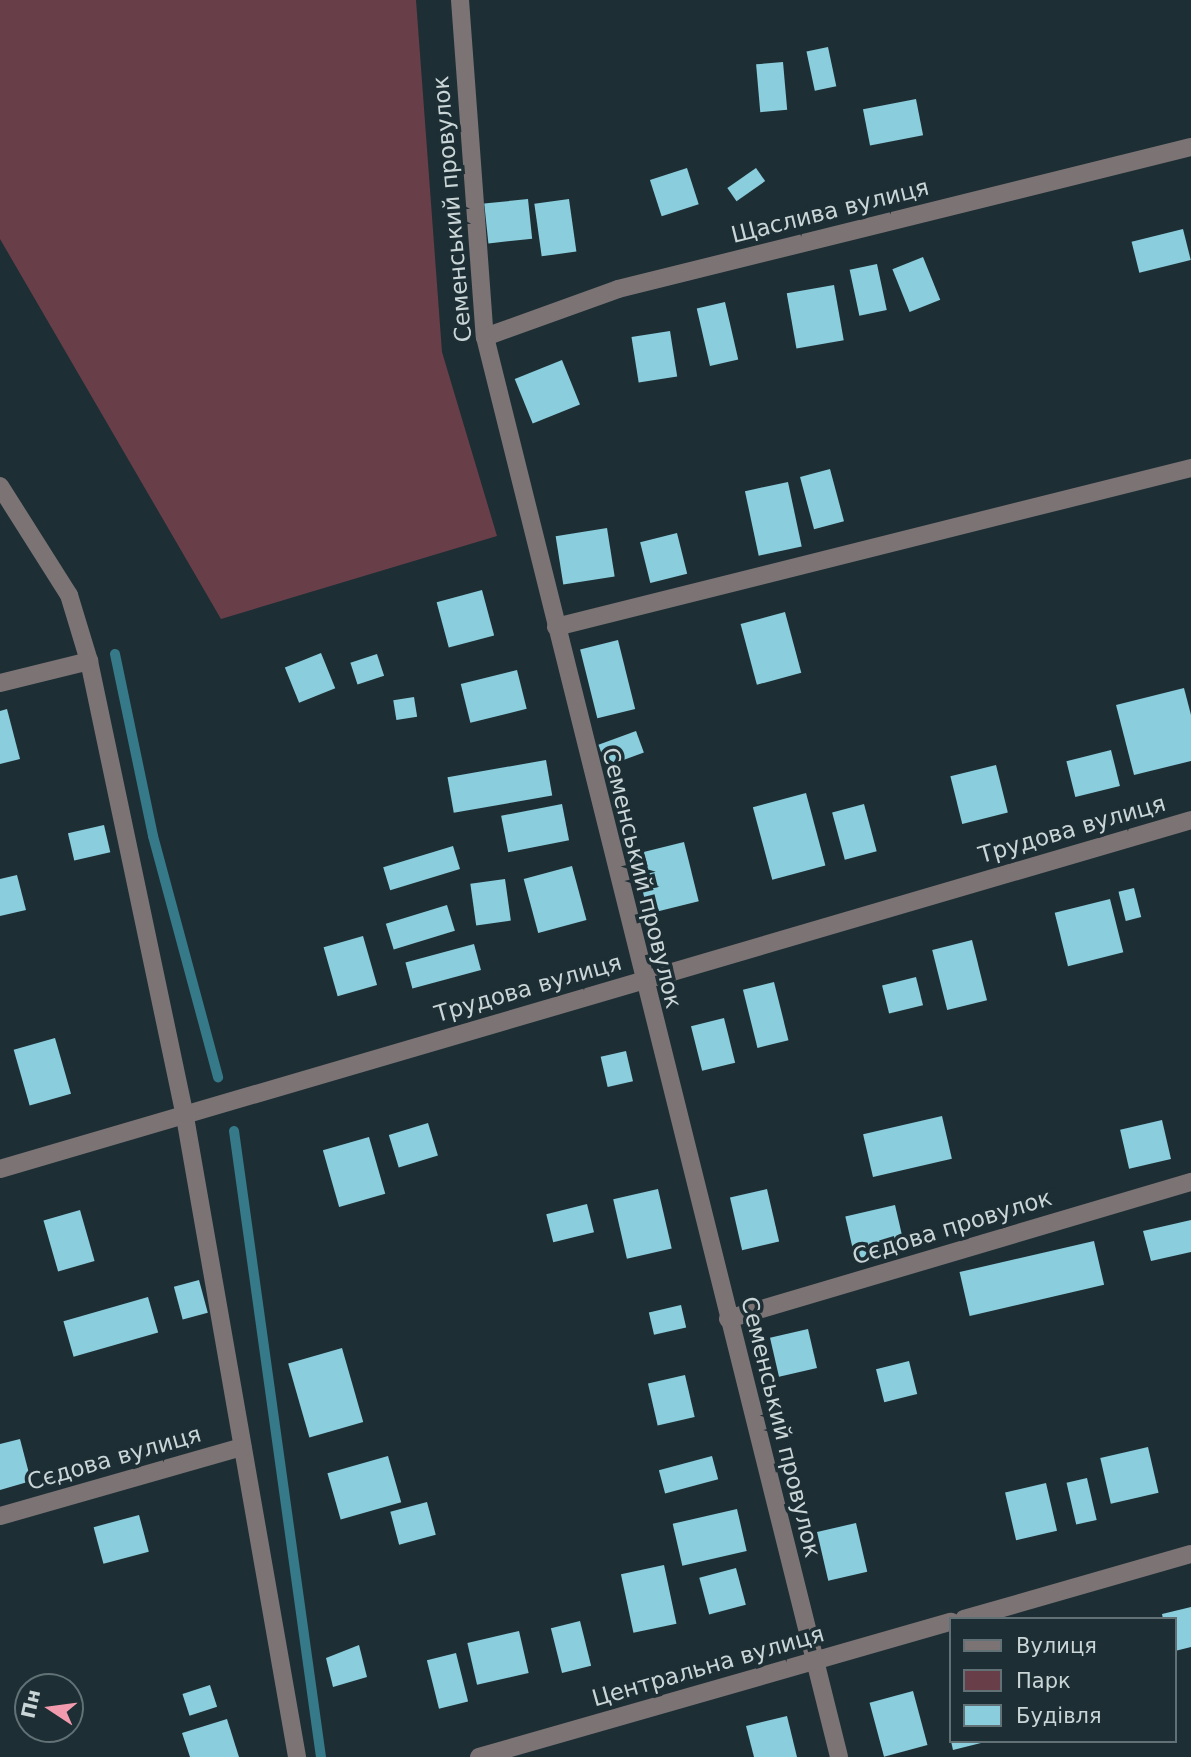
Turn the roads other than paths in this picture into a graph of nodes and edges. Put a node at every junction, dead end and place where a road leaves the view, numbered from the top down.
1 (460, 0) edge
2 (1191, 148) edge
3 (485, 337) junction
4 (1191, 468) edge
5 (0, 486) edge
6 (555, 627) junction
7 (89, 661) junction
8 (0, 683) edge
9 (1191, 820) edge
10 (642, 981) junction
11 (185, 1117) junction
12 (0, 1169) edge
13 (1191, 1182) edge
14 (728, 1319) junction
15 (242, 1447) junction
16 (0, 1516) edge
17 (1191, 1554) edge
18 (971, 1617) edge
19 (950, 1622) edge
20 (815, 1661) junction
21 (297, 1757) edge
22 (479, 1757) edge
23 (839, 1757) edge

1 - 3 street, Семенський провулок
2 - 3 street, Щаслива вулиця
3 - 6 street, Семенський провулок
4 - 6 street
5 - 7 street
6 - 10 street, Семенський провулок
7 - 8 street
7 - 11 street
9 - 10 street, Трудова вулиця
10 - 11 street, Трудова вулиця
10 - 14 street, Семенський провулок
11 - 12 street, Трудова вулиця
11 - 15 street
13 - 14 street, Сєдова провулок
14 - 20 street, Семенський провулок
15 - 16 street, Сєдова вулиця
15 - 21 street
17 - 18 street
19 - 20 street, Центральна вулиця
20 - 22 street, Центральна вулиця
20 - 23 street, Семенський провулок

